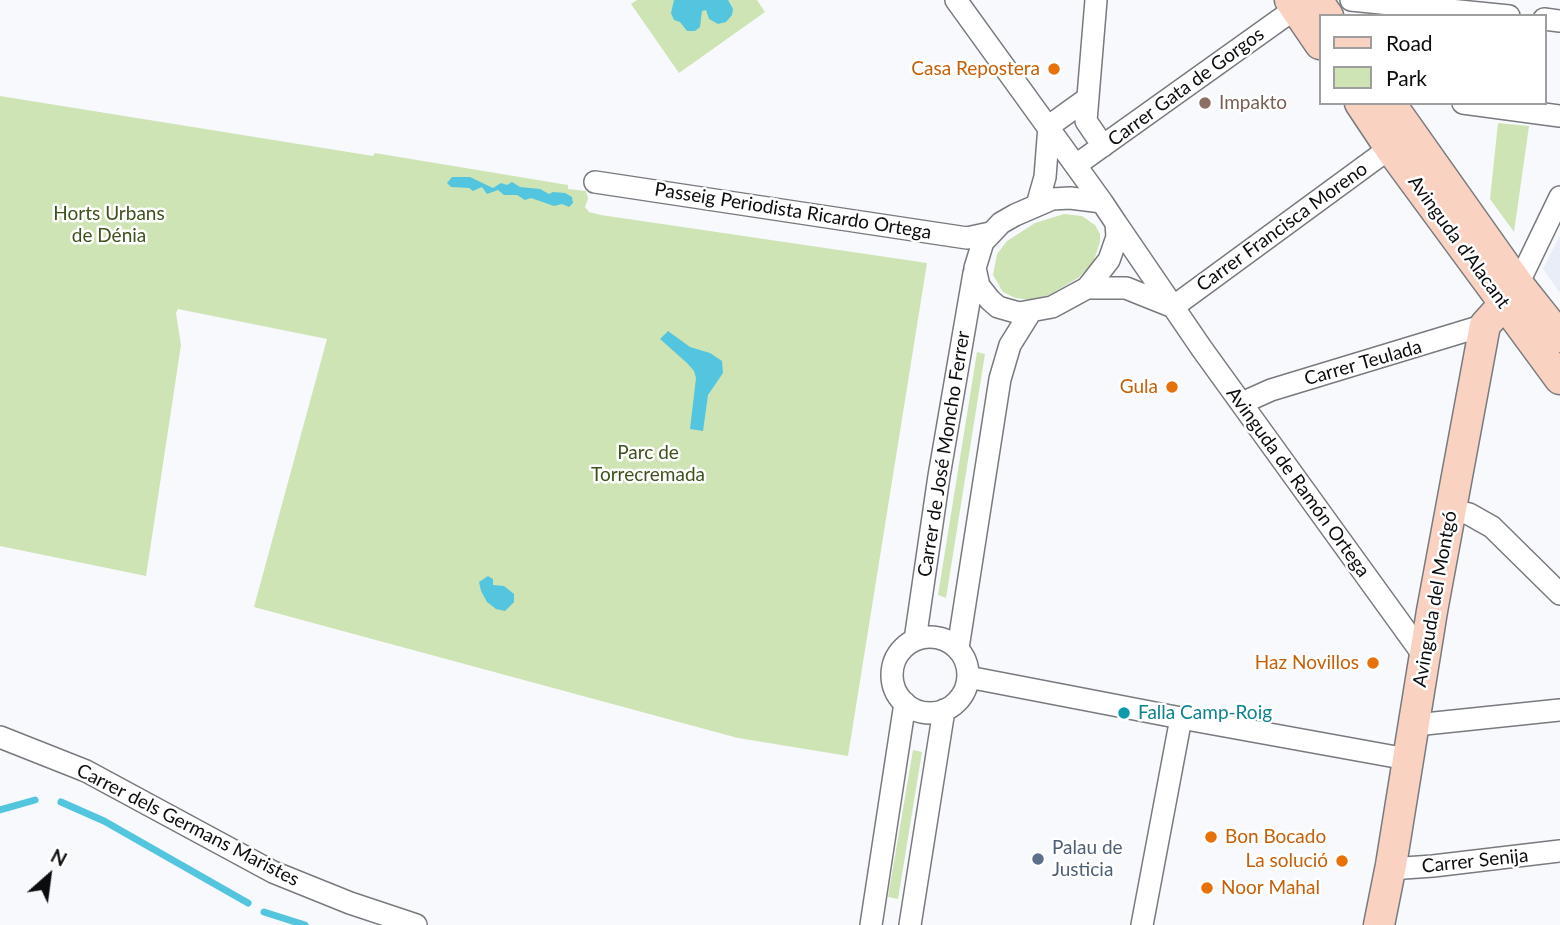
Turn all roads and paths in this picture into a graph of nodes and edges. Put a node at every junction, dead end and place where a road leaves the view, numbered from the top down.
1 (956, 0) edge
2 (1096, 0) edge
3 (1322, 4) edge
4 (1478, 14) edge
5 (1088, 98) junction
6 (1361, 105) edge
7 (1391, 105) edge
8 (1478, 105) edge
9 (1560, 116) edge
10 (1049, 126) junction
11 (1103, 146) junction
12 (1390, 148) junction
13 (1076, 165) junction
14 (595, 182) dead end
15 (1560, 197) edge
16 (1102, 202) junction
17 (1037, 205) junction
18 (1116, 223) junction
19 (990, 233) junction
20 (975, 268) junction
21 (1087, 288) junction
22 (1511, 293) junction
23 (1173, 307) junction
24 (1030, 313) junction
25 (1485, 325) junction
26 (1560, 337) edge
27 (1560, 379) edge
28 (1242, 403) junction
29 (1451, 510) junction
30 (1560, 594) edge
31 (915, 640) junction
32 (957, 648) junction
33 (1424, 656) junction
34 (968, 677) junction
35 (905, 703) junction
36 (944, 710) junction
37 (1560, 710) edge
38 (1181, 718) junction
39 (1413, 722) junction
40 (0, 737) edge
41 (1407, 759) junction
42 (1560, 851) edge
43 (1391, 864) junction
44 (416, 925) edge
45 (871, 925) edge
46 (910, 925) edge
47 (1142, 925) edge
48 (1379, 925) edge

1 - 10 street
2 - 5 street
3 - 4 street
3 - 11 street, Carrer Gata de Gorgos
5 - 10 street
5 - 11 street
6 - 12 main road, Avinguda d'Alacant
7 - 22 main road, Avinguda d'Alacant
8 - 9 street
10 - 13 street
10 - 17 street
11 - 13 street, Carrer Gata de Gorgos
12 - 22 main road, Avinguda d'Alacant
12 - 23 street, Carrer Francisca Moreno
13 - 16 street
14 - 19 street, Passeig Periodista Ricardo Ortega
15 - 22 street
16 - 17 street
16 - 18 street
17 - 19 street
18 - 21 street
18 - 23 street, Avinguda de Ramón Ortega
19 - 20 street
20 - 24 street
20 - 31 street, Carrer de José Moncho Ferrer
21 - 23 street
21 - 24 street
22 - 25 main road
22 - 26 main road, Avinguda d'Alacant
22 - 27 main road, Avinguda d'Alacant
23 - 28 street, Avinguda de Ramón Ortega
24 - 32 street
25 - 28 street, Carrer Teulada
25 - 29 main road, Avinguda del Montgó
28 - 33 street, Avinguda de Ramón Ortega
29 - 30 street
29 - 33 main road, Avinguda del Montgó
31 - 32 street
31 - 35 street
32 - 34 street
33 - 39 main road, Avinguda del Montgó
34 - 36 street
34 - 38 street
35 - 36 street
35 - 45 street
36 - 46 street
37 - 39 street
38 - 41 street
38 - 47 street
39 - 41 main road, Avinguda del Montgó
40 - 44 street, Carrer dels Germans Maristes
41 - 43 main road, Avinguda del Montgó
42 - 43 street, Carrer Senija
43 - 48 main road, Avinguda del Montgó

